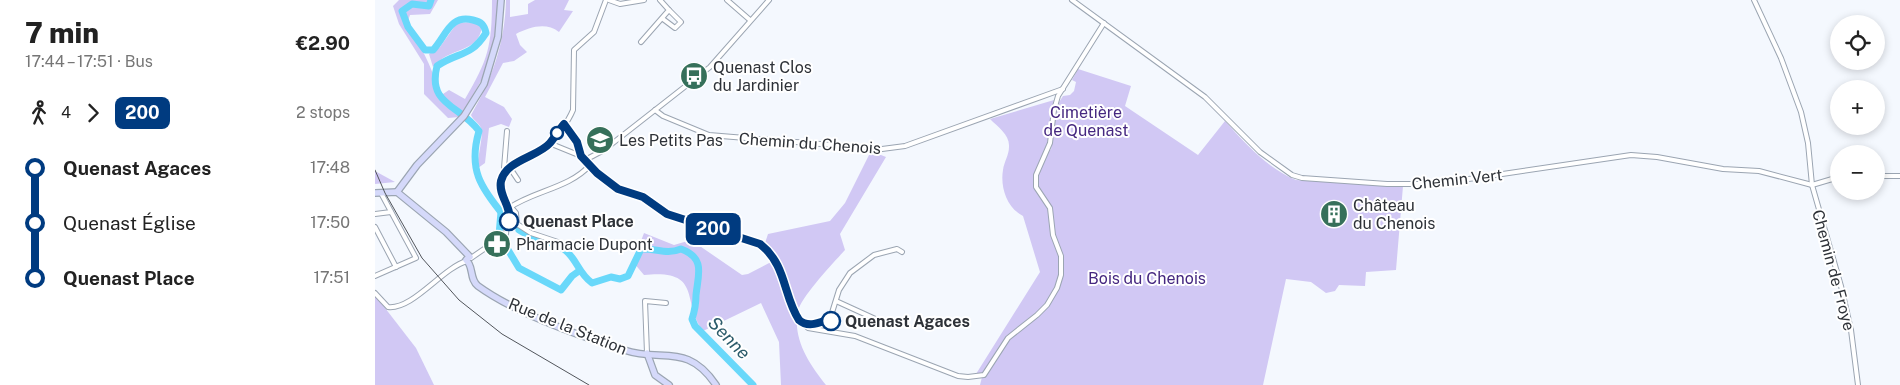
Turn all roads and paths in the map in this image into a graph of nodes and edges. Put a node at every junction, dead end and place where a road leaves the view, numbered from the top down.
1 (501, 0) edge
2 (607, 0) edge
3 (644, 0) edge
4 (660, 0) edge
5 (727, 0) edge
6 (769, 0) edge
7 (1072, 0) edge
8 (1754, 0) edge
9 (669, 10) junction
10 (663, 19) junction
11 (750, 20) junction
12 (1103, 23) junction
13 (641, 42) dead end
14 (1063, 89) junction
15 (655, 110) junction
16 (564, 124) junction
17 (507, 131) dead end
18 (549, 143) junction
19 (581, 156) junction
20 (587, 159) junction
21 (590, 165) junction
22 (508, 170) junction
23 (1885, 176) edge
24 (1900, 176) edge
25 (518, 180) dead end
26 (1830, 180) edge
27 (1812, 185) junction
28 (397, 192) junction
29 (378, 193) edge
30 (509, 208) junction
31 (391, 212) junction
32 (375, 214) edge
33 (375, 227) edge
34 (564, 244) dead end
35 (902, 252) dead end
36 (469, 259) junction
37 (396, 267) junction
38 (375, 276) edge
39 (375, 293) edge
40 (835, 302) junction
41 (666, 303) dead end
42 (830, 318) junction
43 (882, 322) dead end
44 (802, 323) junction
45 (833, 331) junction
46 (647, 353) junction
47 (669, 385) edge
48 (715, 385) edge
49 (1858, 385) edge

1 - 28 street
2 - 3 street
2 - 16 street
4 - 9 street
5 - 11 street
6 - 11 street
7 - 12 street, Chemin Vert
8 - 27 street, Chemin de Froye
9 - 10 street
9 - 10 street
10 - 13 street
11 - 15 street
12 - 14 street
12 - 27 street, Chemin Vert
14 - 15 street, Chemin du Chenois
14 - 45 street
15 - 20 street
16 - 18 street
16 - 19 street
17 - 22 street
18 - 19 street
18 - 22 street
19 - 20 street
20 - 21 street
21 - 30 street
21 - 44 street
22 - 25 street
22 - 30 street
23 - 24 street
26 - 27 street
27 - 49 street, Chemin de Froye
28 - 29 street
28 - 36 street
29 - 31 street
30 - 34 street
30 - 36 street
31 - 32 street
31 - 37 street
33 - 37 street
35 - 40 street
36 - 39 street
36 - 46 street, Rue de la Station
37 - 38 street
40 - 42 street
40 - 43 street
41 - 46 street
42 - 44 street
42 - 45 street
44 - 45 street
46 - 47 street, Rue de la Station
46 - 48 street

